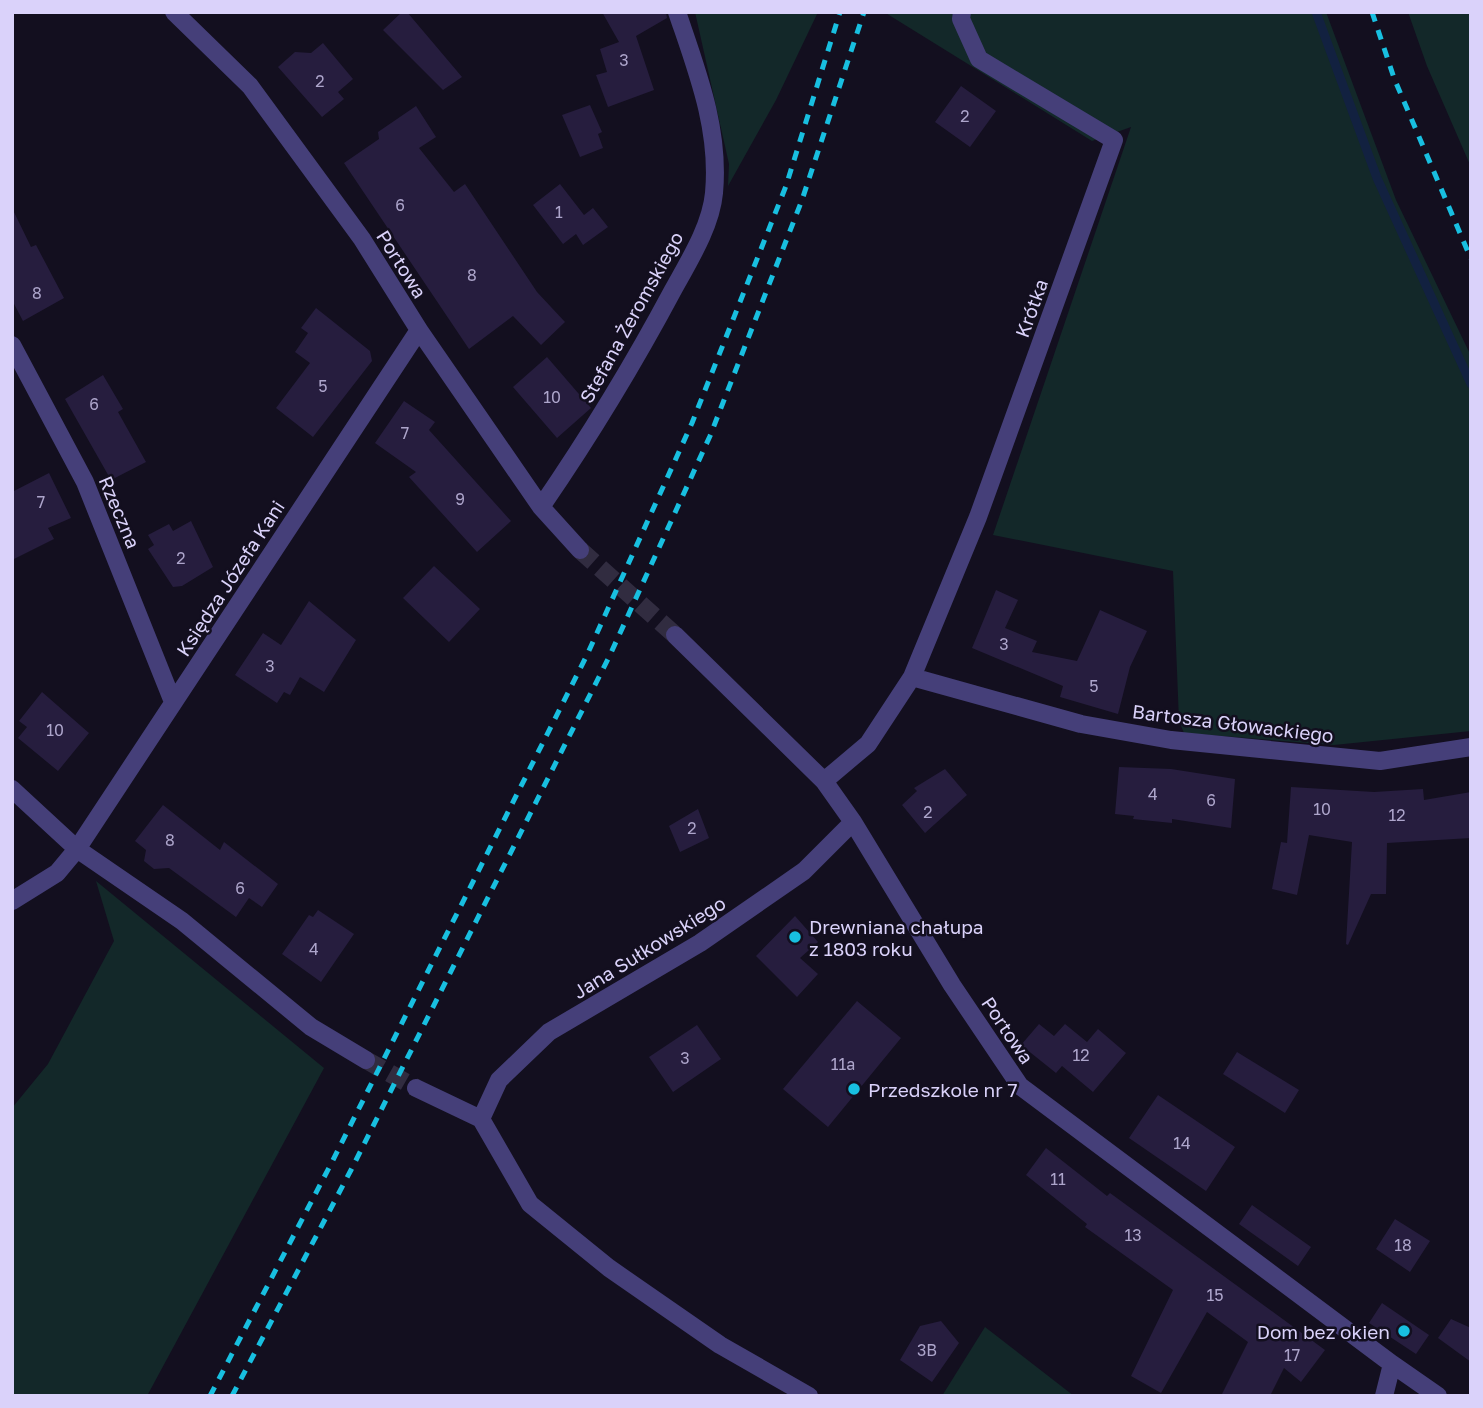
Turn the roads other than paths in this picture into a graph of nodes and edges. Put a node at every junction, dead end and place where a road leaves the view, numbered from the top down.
1 (174, 12) edge
2 (677, 12) edge
3 (961, 16) edge
4 (419, 330) junction
5 (12, 345) edge
6 (541, 507) junction
7 (580, 550) tunnel mouth
8 (675, 635) tunnel mouth
9 (912, 677) junction
10 (173, 702) junction
11 (1471, 747) edge
12 (824, 781) junction
13 (12, 789) edge
14 (853, 822) junction
15 (77, 849) junction
16 (12, 901) edge
17 (366, 1060) tunnel mouth
18 (416, 1088) tunnel mouth
19 (481, 1119) junction
20 (1392, 1364) junction
21 (809, 1396) edge
22 (1384, 1396) edge
23 (1438, 1396) edge

1 - 4 street, Portowa
2 - 6 street, Stefana Żeromskiego
3 - 9 street, Krótka
4 - 6 street, Portowa
4 - 10 street, Księdza Józefa Kani
5 - 10 street, Rzeczna
6 - 7 street, Portowa
8 - 12 street, Portowa
9 - 11 street, Bartosza Głowackiego
9 - 12 street
10 - 15 street, Księdza Józefa Kani
12 - 14 street, Portowa
13 - 15 street
14 - 19 street, Jana Sułkowskiego
14 - 20 street, Portowa
15 - 16 street, Księdza Józefa Kani
15 - 17 street
18 - 19 street
19 - 21 street
20 - 22 street
20 - 23 street, Portowa

